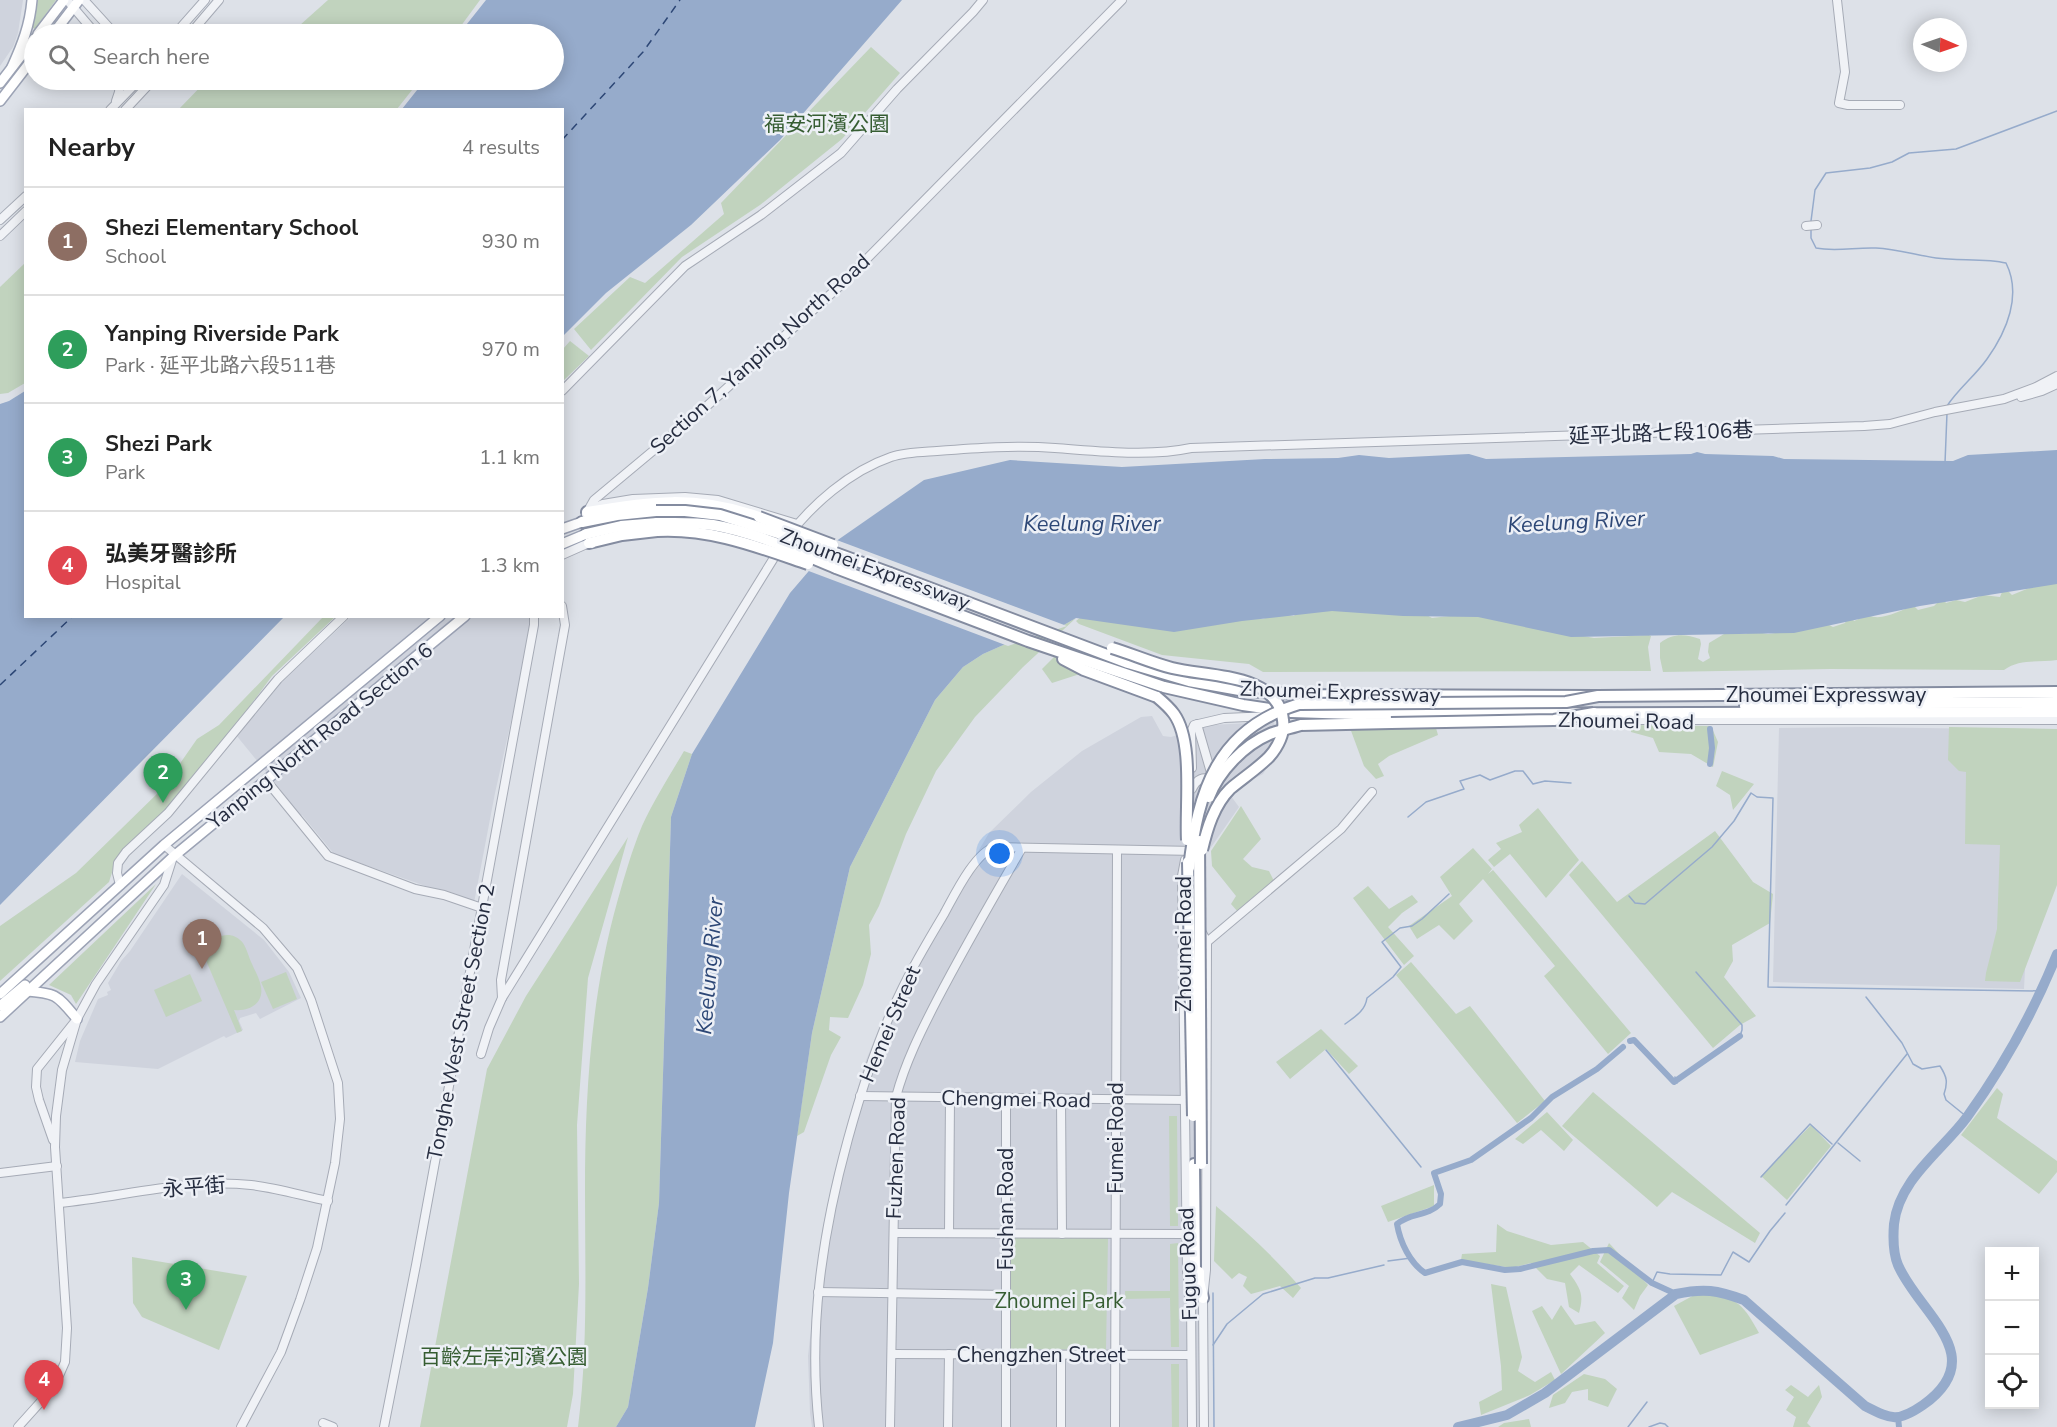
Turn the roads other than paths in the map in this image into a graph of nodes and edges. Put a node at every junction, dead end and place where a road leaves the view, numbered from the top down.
1 (32, 0) edge
2 (84, 0) edge
3 (205, 0) edge
4 (219, 0) edge
5 (983, 0) edge
6 (1122, 0) edge
7 (1837, 0) edge
8 (71, 2) edge
9 (28, 24) edge
10 (48, 24) edge
11 (58, 24) edge
12 (88, 24) edge
13 (107, 24) edge
14 (184, 24) edge
15 (199, 24) edge
16 (24, 39) edge
17 (24, 52) edge
18 (12, 68) junction
19 (24, 70) edge
20 (0, 83) edge
21 (119, 90) edge
22 (134, 90) edge
23 (139, 90) edge
24 (0, 101) edge
25 (1900, 105) dead end
26 (112, 107) edge
27 (126, 108) edge
28 (24, 198) edge
29 (24, 213) edge
30 (0, 220) edge
31 (0, 236) edge
32 (2057, 376) edge
33 (2057, 384) edge
34 (564, 389) edge
35 (2004, 399) junction
36 (585, 517) junction
37 (656, 517) junction
38 (797, 524) junction
39 (564, 528) edge
40 (588, 539) junction
41 (564, 544) edge
42 (564, 554) edge
43 (773, 557) junction
44 (1002, 615) junction
45 (342, 618) edge
46 (438, 618) edge
47 (463, 618) edge
48 (534, 618) edge
49 (564, 618) edge
50 (1028, 641) junction
51 (2057, 692) edge
52 (1598, 696) junction
53 (1701, 696) junction
54 (2057, 702) edge
55 (1783, 704) junction
56 (2057, 712) edge
57 (1594, 713) junction
58 (1676, 713) junction
59 (2057, 720) edge
60 (1197, 724) junction
61 (266, 780) junction
62 (1214, 783) junction
63 (1192, 789) junction
64 (1372, 792) dead end
65 (164, 845) junction
66 (1023, 848) junction
67 (1117, 850) junction
68 (1189, 851) junction
69 (1200, 851) junction
70 (174, 856) junction
71 (1193, 868) junction
72 (120, 885) junction
73 (482, 908) junction
74 (1207, 942) junction
75 (25, 991) junction
76 (0, 994) edge
77 (502, 998) junction
78 (0, 1006) edge
79 (0, 1017) edge
80 (77, 1019) junction
81 (480, 1053) dead end
82 (860, 1096) junction
83 (896, 1097) junction
84 (951, 1098) junction
85 (1006, 1099) junction
86 (1061, 1100) junction
87 (1116, 1100) junction
88 (1185, 1100) junction
89 (1208, 1100) junction
90 (55, 1147) junction
91 (1197, 1164) junction
92 (57, 1166) junction
93 (0, 1173) edge
94 (328, 1201) junction
95 (59, 1203) junction
96 (894, 1233) junction
97 (949, 1233) junction
98 (1006, 1233) junction
99 (1062, 1234) junction
100 (1116, 1234) junction
101 (1187, 1234) junction
102 (818, 1292) junction
103 (893, 1293) junction
104 (1006, 1295) junction
105 (1203, 1298) junction
106 (1191, 1299) junction
107 (892, 1354) junction
108 (949, 1354) junction
109 (1006, 1354) junction
110 (1061, 1355) junction
111 (1115, 1355) junction
112 (1191, 1355) junction
113 (323, 1423) dead end
114 (18, 1427) edge
115 (241, 1427) edge
116 (333, 1427) edge
117 (384, 1427) edge
118 (819, 1427) edge
119 (891, 1427) edge
120 (948, 1427) edge
121 (1006, 1427) edge
122 (1061, 1427) edge
123 (1115, 1427) edge
124 (1191, 1427) edge
125 (1204, 1427) edge

1 - 9 main road
2 - 13 street
3 - 14 street
4 - 15 street
5 - 34 street
6 - 36 street, Section 7, Yanping North Road
7 - 25 street
8 - 10 main road
8 - 11 main road
8 - 12 street
16 - 18 main road
17 - 18 main road
18 - 20 main road
19 - 24 main road
21 - 26 street
22 - 26 street
23 - 27 street
28 - 30 street
29 - 31 street
32 - 35 street, 延平北路七段106巷
33 - 35 street
35 - 38 street, 延平北路七段106巷
36 - 37 highway, Zhoumei Expressway
36 - 38 street
36 - 39 main road, Section 7, Yanping North Road
36 - 40 street
37 - 40 highway
37 - 44 highway, Zhoumei Expressway, bridge
37 - 50 highway, Zhoumei Expressway, bridge
38 - 43 street, 延平北路七段106巷
40 - 41 main road
40 - 42 street
40 - 43 street
43 - 77 street, 延平北路七段106巷
44 - 52 highway, Zhoumei Expressway, bridge
44 - 71 highway, bridge
45 - 72 street
46 - 65 main road, Yanping North Road Section 6
47 - 61 main road, Yanping North Road Section 6
48 - 73 street, Tonghe West Street Section 2
49 - 77 street
50 - 57 highway, Zhoumei Expressway, bridge
50 - 71 highway, bridge
51 - 53 highway, Zhoumei Expressway
52 - 53 highway, Zhoumei Expressway
52 - 71 highway, bridge
53 - 55 highway
54 - 55 highway
55 - 58 highway
56 - 58 highway, Zhoumei Expressway
57 - 58 highway, Zhoumei Expressway
57 - 71 highway, bridge
59 - 60 street, Zhoumei Road
60 - 62 street, Zhoumei Road
60 - 63 street, Zhoumei Road
61 - 70 main road, Yanping North Road Section 6
61 - 73 street
62 - 63 street
62 - 69 street, Zhoumei Road
63 - 68 street, Zhoumei Road
64 - 74 street, Zhoumei Road
65 - 70 street
65 - 72 main road, Yanping North Road Section 6
65 - 78 main road
66 - 67 street, Hemei Street
66 - 82 street, Hemei Street
66 - 83 street, Fuzhen Road
67 - 68 street, Hemei Street
67 - 87 street, Fumei Road
68 - 69 street, Hemei Street
68 - 88 street, Zhoumei Road
69 - 74 street, Zhoumei Road
70 - 75 main road, Yanping North Road Section 6
70 - 80 street
70 - 94 street
71 - 91 highway, bridge
72 - 76 main road, Yanping North Road Section 6
73 - 117 street, Tonghe West Street Section 2
74 - 89 street, Zhoumei Road
75 - 79 main road, Yanping North Road Section 6
75 - 80 main road
77 - 81 street
80 - 90 street
80 - 90 street
82 - 83 street, Chengmei Road
82 - 102 street, Hemei Street
83 - 84 street, Chengmei Road
83 - 96 street, Fuzhen Road
84 - 85 street, Chengmei Road
84 - 97 street
85 - 86 street, Chengmei Road
85 - 98 street, Fushan Road
86 - 87 street, Chengmei Road
86 - 99 street
87 - 88 street, Chengmei Road
87 - 100 street, Fumei Road
88 - 89 street, Chengmei Road
88 - 101 street, Fuguo Road
89 - 105 street, Fuguo Road
90 - 92 street
91 - 105 highway
91 - 106 highway
92 - 93 street
92 - 95 street
94 - 95 street, 永平街
94 - 115 street
95 - 114 street
96 - 97 street
96 - 103 street, Fuzhen Road
97 - 98 street
98 - 99 street
98 - 104 street, Fushan Road
99 - 100 street
100 - 101 street
100 - 111 street, Fumei Road
101 - 106 street, Fuguo Road
102 - 103 street
102 - 118 street, Hemei Street
103 - 104 street
103 - 107 street, Fuzhen Road
104 - 109 street, Fushan Road
105 - 125 street, Fuguo Road
106 - 112 street, Fuguo Road
107 - 108 street, Chengzhen Street
107 - 119 street, Fuzhen Road
108 - 109 street, Chengzhen Street
108 - 120 street
109 - 110 street, Chengzhen Street
109 - 121 street, Fushan Road
110 - 111 street, Chengzhen Street
110 - 122 street
111 - 112 street, Chengzhen Street
111 - 123 street, Fumei Road
112 - 124 street, Fuguo Road
113 - 116 street

